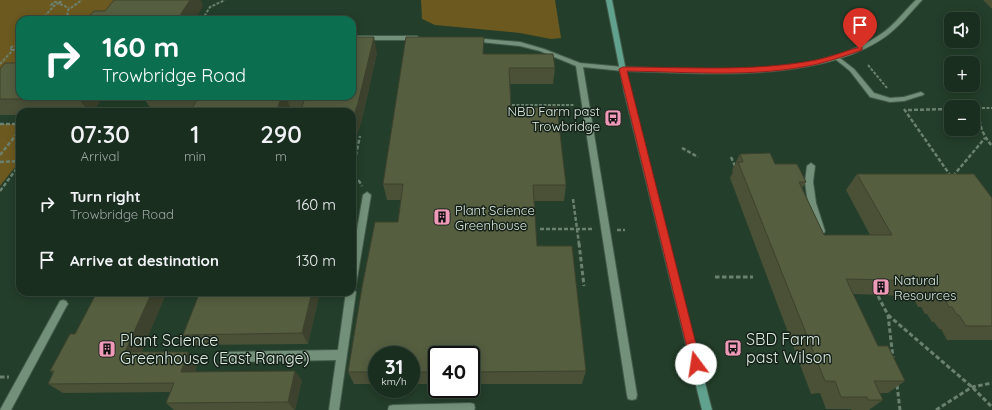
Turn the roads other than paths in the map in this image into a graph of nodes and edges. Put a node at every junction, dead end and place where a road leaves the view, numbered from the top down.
1 (608, 0) edge
2 (919, 0) edge
3 (356, 38) edge
4 (426, 39) edge
5 (466, 40) edge
6 (836, 57) junction
7 (579, 65) junction
8 (623, 69) junction
9 (921, 94) dead end
10 (811, 166) dead end
11 (367, 195) dead end
12 (824, 240) edge
13 (356, 247) edge
14 (350, 296) edge
15 (64, 304) dead end
16 (341, 355) junction
17 (226, 357) dead end
18 (632, 395) dead end
19 (470, 408) dead end
20 (5, 410) edge
21 (334, 410) edge
22 (393, 410) edge
23 (707, 410) edge

1 - 8 street
2 - 6 street
3 - 4 street
5 - 7 street
6 - 8 street
6 - 9 street
7 - 8 street
7 - 18 street
8 - 23 street
10 - 12 street
11 - 13 street
14 - 16 street
15 - 20 street
16 - 17 street
16 - 21 street
19 - 22 street

